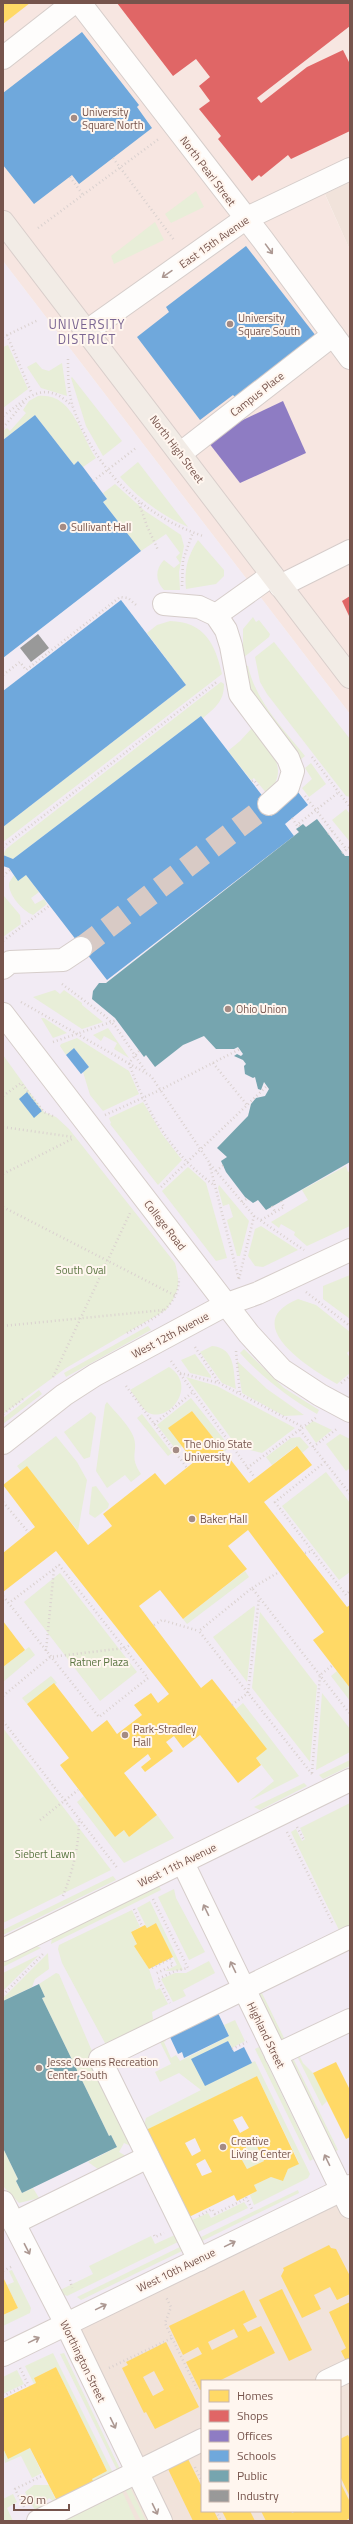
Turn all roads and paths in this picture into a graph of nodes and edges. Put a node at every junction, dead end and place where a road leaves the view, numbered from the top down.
1 (73, 3) edge
2 (80, 3) edge
3 (3, 58) edge
4 (175, 126) junction
5 (113, 158) dead end
6 (120, 167) junction
7 (350, 169) edge
8 (70, 177) dead end
9 (84, 195) junction
10 (245, 219) junction
11 (3, 222) edge
12 (38, 228) dead end
13 (174, 240) dead end
14 (38, 320) dead end
15 (87, 331) junction
16 (7, 335) junction
17 (333, 335) junction
18 (3, 336) edge
19 (350, 358) edge
20 (68, 359) dead end
21 (32, 394) junction
22 (27, 398) junction
23 (73, 407) junction
24 (3, 416) edge
25 (3, 428) edge
26 (136, 448) dead end
27 (181, 453) junction
28 (108, 469) junction
29 (93, 481) dead end
30 (139, 502) junction
31 (192, 532) junction
32 (203, 536) dead end
33 (158, 550) dead end
34 (350, 551) edge
35 (276, 580) junction
36 (182, 592) dead end
37 (164, 604) dead end
38 (136, 605) dead end
39 (216, 615) junction
40 (3, 675) edge
41 (350, 677) edge
42 (220, 679) dead end
43 (312, 757) dead end
44 (292, 780) junction
45 (339, 792) junction
46 (344, 800) junction
47 (350, 801) edge
48 (269, 804) tunnel mouth
49 (350, 807) edge
50 (316, 810) junction
51 (292, 818) dead end
52 (332, 831) junction
53 (328, 834) dead end
54 (3, 847) edge
55 (350, 847) edge
56 (347, 850) junction
57 (342, 853) dead end
58 (10, 870) dead end
59 (3, 876) edge
60 (49, 906) dead end
61 (3, 941) edge
62 (81, 948) tunnel mouth
63 (7, 965) edge
64 (62, 984) dead end
65 (21, 1002) dead end
66 (3, 1014) edge
67 (117, 1020) dead end
68 (112, 1023) junction
69 (78, 1034) junction
70 (53, 1042) dead end
71 (240, 1049) dead end
72 (139, 1051) dead end
73 (136, 1056) junction
74 (129, 1063) junction
75 (212, 1063) junction
76 (147, 1073) junction
77 (267, 1086) dead end
78 (160, 1090) junction
79 (3, 1096) edge
80 (143, 1098) junction
81 (247, 1105) junction
82 (101, 1116) dead end
83 (60, 1121) dead end
84 (3, 1127) edge
85 (72, 1133) dead end
86 (75, 1137) junction
87 (80, 1143) dead end
88 (200, 1149) junction
89 (187, 1162) junction
90 (208, 1162) junction
91 (224, 1165) dead end
92 (216, 1171) junction
93 (3, 1174) edge
94 (215, 1185) junction
95 (157, 1190) dead end
96 (248, 1198) dead end
97 (281, 1201) dead end
98 (242, 1202) junction
99 (272, 1206) dead end
100 (3, 1207) edge
101 (275, 1212) junction
102 (136, 1215) dead end
103 (254, 1216) junction
104 (260, 1220) junction
105 (304, 1250) dead end
106 (350, 1250) edge
107 (107, 1261) junction
108 (178, 1274) dead end
109 (305, 1291) dead end
110 (176, 1296) junction
111 (227, 1304) junction
112 (166, 1310) junction
113 (80, 1318) junction
114 (3, 1326) edge
115 (350, 1326) edge
116 (120, 1337) dead end
117 (195, 1347) dead end
118 (236, 1350) dead end
119 (171, 1361) dead end
120 (60, 1372) dead end
121 (180, 1373) junction
122 (350, 1376) edge
123 (219, 1383) junction
124 (126, 1386) dead end
125 (336, 1388) dead end
126 (193, 1392) junction
127 (240, 1395) junction
128 (317, 1417) dead end
129 (344, 1419) edge
130 (154, 1424) junction
131 (303, 1427) junction
132 (300, 1430) junction
133 (3, 1443) edge
134 (314, 1447) junction
135 (325, 1462) junction
136 (187, 1468) dead end
137 (247, 1468) junction
138 (255, 1478) dead end
139 (350, 1493) edge
140 (3, 1502) edge
141 (29, 1533) dead end
142 (312, 1551) junction
143 (304, 1553) dead end
144 (54, 1568) junction
145 (279, 1572) dead end
146 (252, 1588) junction
147 (350, 1592) edge
148 (3, 1596) edge
149 (259, 1597) junction
150 (9, 1604) junction
151 (154, 1625) dead end
152 (199, 1631) junction
153 (130, 1645) dead end
154 (125, 1648) junction
155 (46, 1651) junction
156 (50, 1657) junction
157 (332, 1665) dead end
158 (320, 1675) junction
159 (248, 1693) junction
160 (3, 1696) edge
161 (232, 1705) dead end
162 (350, 1714) edge
163 (3, 1720) edge
164 (350, 1780) edge
165 (78, 1790) dead end
166 (66, 1801) junction
167 (79, 1819) junction
168 (40, 1820) dead end
169 (297, 1826) dead end
170 (287, 1831) dead end
171 (304, 1840) dead end
172 (182, 1862) junction
173 (118, 1869) dead end
174 (63, 1896) dead end
175 (152, 1897) dead end
176 (132, 1906) dead end
177 (142, 1926) dead end
178 (346, 1939) edge
179 (3, 1950) edge
180 (46, 1951) dead end
181 (155, 1974) junction
182 (158, 1979) junction
183 (244, 1989) junction
184 (3, 1995) edge
185 (170, 2004) dead end
186 (350, 2020) edge
187 (250, 2041) dead end
188 (232, 2049) dead end
189 (276, 2055) junction
190 (148, 2156) junction
191 (347, 2195) edge
192 (246, 2197) dead end
193 (3, 2202) edge
194 (252, 2209) dead end
195 (14, 2223) junction
196 (199, 2260) junction
197 (13, 2266) dead end
198 (3, 2271) edge
199 (165, 2295) dead end
200 (66, 2324) junction
201 (172, 2338) junction
202 (11, 2361) edge
203 (108, 2368) dead end
204 (350, 2370) edge
205 (329, 2380) edge
206 (198, 2391) dead end
207 (3, 2396) edge
208 (201, 2440) edge
209 (136, 2472) junction
210 (44, 2475) dead end
211 (21, 2501) dead end
212 (216, 2512) edge
213 (38, 2521) edge
214 (160, 2521) edge
215 (221, 2521) edge

1 - 3 street
2 - 4 street, North Pearl Street
4 - 6 path
4 - 10 street, North Pearl Street
5 - 6 path
6 - 9 path
6 - 13 path
7 - 10 street, East 15th Avenue
8 - 9 path
9 - 12 path
10 -> 15 street, East 15th Avenue
10 -> 17 street, North Pearl Street
11 - 15 main road, North High Street
14 - 16 path
15 - 27 main road, North High Street
16 - 18 path
16 - 21 path
17 - 19 street, North Pearl Street
17 - 27 street, Campus Place
20 - 23 path
21 - 22 path
21 - 23 path
22 - 24 path
22 - 25 path
23 - 28 path
26 - 28 path
27 - 35 main road, North High Street
28 - 29 path
28 - 30 path
30 - 31 path
30 - 33 path
31 - 32 path
31 - 36 path
34 - 35 street
35 - 39 street
35 - 41 main road, North High Street
37 - 39 street
38 - 40 path
39 - 44 street
42 - 54 path
43 - 45 path
44 - 48 street
44 - 50 path
45 - 46 path
45 - 50 path
46 - 47 path
46 - 49 path
50 - 51 path
50 - 52 path
52 - 53 path
52 - 56 path
55 - 56 path
56 - 57 path
58 - 59 path
60 - 61 path
62 - 63 street
64 - 68 path
65 - 69 path
66 - 111 street, College Road
67 - 68 path
68 - 69 path
68 - 73 path
69 - 70 path
69 - 74 path
71 - 75 path
72 - 73 path
73 - 74 path
73 - 76 path
74 - 76 path
74 - 80 path
75 - 78 path
75 - 81 path
76 - 78 path
77 - 81 path
78 - 80 path
78 - 88 path
79 - 83 path
80 - 82 path
80 - 89 path
81 - 88 path
84 - 86 path
85 - 86 path
86 - 87 path
86 - 93 path
88 - 89 path
88 - 90 path
89 - 94 path
89 - 95 path
90 - 92 path
90 - 94 path
91 - 92 path
92 - 98 path
94 - 103 path
96 - 98 path
97 - 101 path
98 - 103 path
99 - 101 path
100 - 107 path
101 - 104 path
102 - 107 path
103 - 104 path
104 - 105 path
106 - 111 street, West 12th Avenue
107 - 110 path
107 - 113 path
108 - 110 path
109 - 115 path
110 - 112 path
111 - 129 street, College Road
111 - 133 street, West 12th Avenue
112 - 113 path
112 - 116 path
113 - 114 path
113 - 120 path
117 - 123 path
118 - 127 path
119 - 121 path
121 - 123 path
121 - 126 path
122 - 125 path
123 - 127 path
124 - 130 path
126 - 130 path
126 - 137 path
127 - 131 path
128 - 131 path
129 - 134 path
130 - 136 path
131 - 132 path
132 - 134 path
132 - 137 path
134 - 135 path
135 - 139 path
135 - 142 path
137 - 138 path
140 - 141 path
142 - 143 path
142 - 147 path
144 - 150 path
144 - 154 path
144 - 155 path
145 - 146 path
146 - 149 path
146 - 152 path
148 - 150 path
149 - 158 path
149 - 159 path
150 - 155 path
151 - 152 path
152 - 159 path
153 - 154 path
154 - 156 path
154 - 156 path
155 - 156 path
156 - 160 path
157 - 158 path
158 - 159 path
158 - 162 path
159 - 161 path
163 - 166 path
164 - 172 street, West 11th Avenue
165 - 166 path
166 - 167 path
166 - 168 path
167 - 173 path
167 - 174 path
169 - 171 path
170 - 178 path
172 - 179 street, West 11th Avenue
183 -> 172 street, Highland Street
175 - 182 path
176 - 177 path
178 - 183 street
180 - 184 path
181 - 181 path
181 - 182 path
182 - 185 path
183 - 189 street, Highland Street
183 - 190 street
186 - 189 street
187 - 188 path
191 -> 189 street, Highland Street
190 - 195 street
190 - 196 street
196 -> 191 street, West 10th Avenue
192 - 194 path
193 - 195 street, Worthington Street
195 -> 200 street, Worthington Street
200 -> 196 street, West 10th Avenue
197 - 198 path
199 - 201 path
202 -> 200 street, West 10th Avenue
200 -> 209 street, Worthington Street
201 - 203 path
201 - 206 path
202 - 207 path
204 - 205 street
208 - 209 street
209 - 213 street
209 -> 214 street, Worthington Street
210 - 211 path
212 - 215 path

